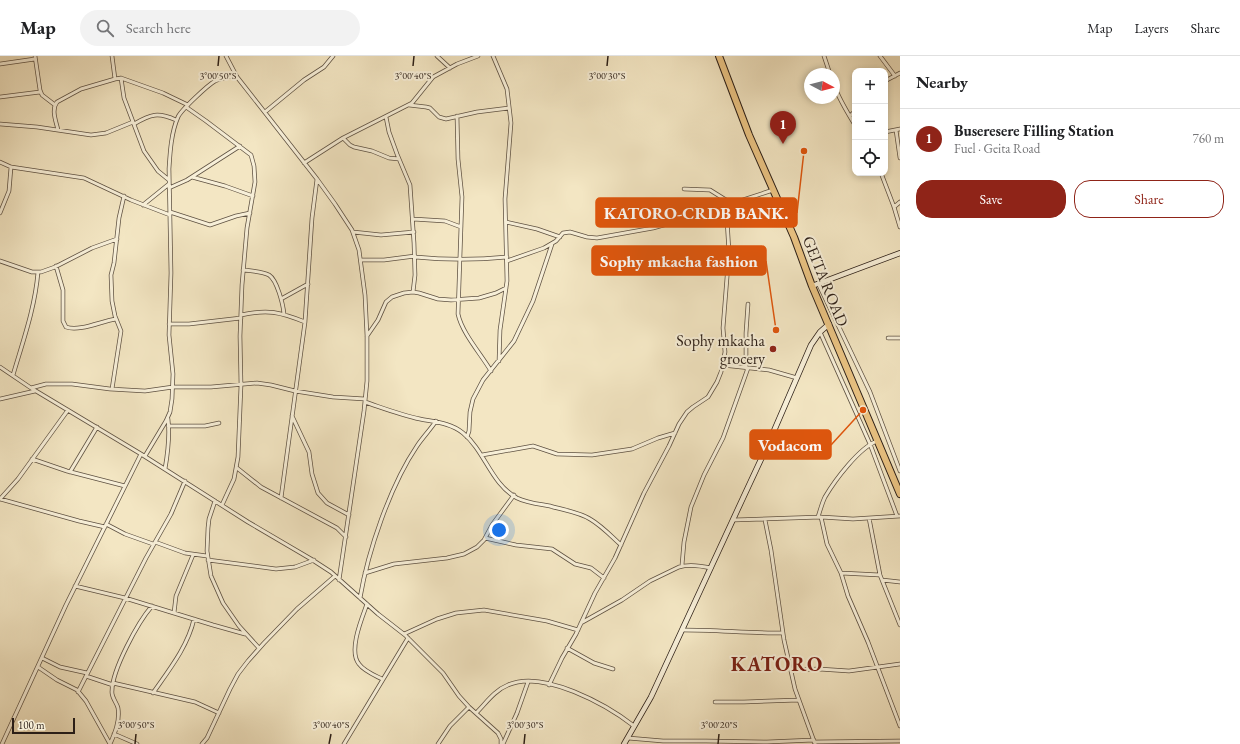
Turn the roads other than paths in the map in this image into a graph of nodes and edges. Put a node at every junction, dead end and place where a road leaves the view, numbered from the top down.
1 (112, 56) edge
2 (226, 56) edge
3 (333, 56) edge
4 (437, 56) edge
5 (478, 56) edge
6 (494, 56) edge
7 (719, 56) edge
8 (824, 56) edge
9 (880, 56) edge
10 (35, 57) edge
11 (0, 64) edge
12 (450, 68) junction
13 (828, 68) edge
14 (900, 73) edge
15 (236, 75) junction
16 (895, 76) junction
17 (121, 78) junction
18 (115, 79) junction
19 (888, 80) edge
20 (40, 92) junction
21 (0, 97) edge
22 (840, 98) edge
23 (409, 104) junction
24 (54, 105) junction
25 (187, 106) junction
26 (510, 108) junction
27 (264, 112) junction
28 (457, 116) junction
29 (850, 116) joint
30 (386, 117) junction
31 (176, 120) junction
32 (852, 120) edge
33 (134, 123) junction
34 (0, 124) edge
35 (900, 129) edge
36 (58, 130) junction
37 (896, 130) junction
38 (888, 131) edge
39 (343, 138) junction
40 (240, 146) junction
41 (900, 158) edge
42 (399, 159) junction
43 (0, 162) edge
44 (304, 163) junction
45 (11, 167) junction
46 (882, 176) edge
47 (192, 177) junction
48 (318, 179) junction
49 (169, 180) junction
50 (169, 186) junction
51 (684, 189) dead end
52 (774, 190) junction
53 (124, 196) junction
54 (253, 196) junction
55 (726, 200) junction
56 (737, 201) junction
57 (900, 202) edge
58 (143, 205) junction
59 (894, 208) junction
60 (0, 213) edge
61 (250, 213) junction
62 (170, 214) junction
63 (413, 219) junction
64 (506, 222) junction
65 (461, 227) junction
66 (900, 227) edge
67 (353, 232) junction
68 (414, 232) junction
69 (560, 238) junction
70 (117, 239) junction
71 (552, 244) junction
72 (900, 253) edge
73 (415, 256) junction
74 (460, 259) junction
75 (507, 259) junction
76 (361, 260) junction
77 (0, 261) edge
78 (56, 266) junction
79 (243, 270) junction
80 (38, 272) junction
81 (308, 284) junction
82 (815, 284) junction
83 (506, 288) junction
84 (413, 292) junction
85 (281, 299) junction
86 (459, 300) junction
87 (748, 304) dead end
88 (284, 314) junction
89 (241, 316) junction
90 (116, 319) junction
91 (305, 322) junction
92 (170, 324) junction
93 (829, 324) junction
94 (820, 332) junction
95 (367, 336) junction
96 (888, 338) dead end
97 (900, 338) edge
98 (499, 361) junction
99 (722, 365) junction
100 (0, 367) edge
101 (747, 368) junction
102 (491, 371) junction
103 (13, 375) junction
104 (797, 378) junction
105 (241, 385) junction
106 (31, 388) junction
107 (173, 388) junction
108 (112, 389) junction
109 (35, 391) junction
110 (295, 392) junction
111 (0, 400) edge
112 (365, 400) junction
113 (68, 410) junction
114 (292, 416) junction
115 (167, 417) junction
116 (436, 421) junction
117 (219, 423) dead end
118 (168, 426) junction
119 (96, 427) junction
120 (675, 433) junction
121 (467, 437) junction
122 (877, 441) junction
123 (870, 444) junction
124 (141, 454) junction
125 (482, 455) junction
126 (145, 456) junction
127 (32, 460) junction
128 (237, 468) junction
129 (165, 469) junction
130 (900, 471) edge
131 (70, 472) junction
132 (185, 481) junction
133 (125, 486) junction
134 (900, 494) edge
135 (514, 495) junction
136 (281, 498) junction
137 (0, 499) edge
138 (215, 501) junction
139 (222, 505) junction
140 (349, 515) junction
141 (898, 516) edge
142 (819, 517) junction
143 (869, 518) junction
144 (733, 520) junction
145 (765, 520) junction
146 (105, 525) junction
147 (346, 537) junction
148 (485, 538) junction
149 (154, 543) junction
150 (621, 545) junction
151 (192, 555) junction
152 (208, 558) junction
153 (314, 560) junction
154 (682, 565) junction
155 (711, 568) junction
156 (365, 573) junction
157 (841, 573) junction
158 (880, 575) junction
159 (334, 576) junction
160 (604, 578) junction
161 (339, 580) junction
162 (882, 580) junction
163 (900, 582) edge
164 (75, 586) junction
165 (125, 598) junction
166 (360, 598) junction
167 (366, 604) junction
168 (152, 606) junction
169 (174, 613) junction
170 (194, 619) junction
171 (581, 624) junction
172 (900, 625) edge
173 (578, 630) junction
174 (683, 630) junction
175 (783, 633) junction
176 (245, 634) junction
177 (404, 634) junction
178 (408, 638) junction
179 (259, 648) junction
180 (567, 648) junction
181 (42, 658) junction
182 (900, 664) edge
183 (38, 667) junction
184 (877, 667) junction
185 (613, 669) dead end
186 (791, 670) junction
187 (86, 674) junction
188 (382, 679) junction
189 (528, 682) junction
190 (113, 684) junction
191 (549, 684) junction
192 (78, 692) junction
193 (153, 693) junction
194 (799, 700) junction
195 (715, 702) dead end
196 (469, 707) junction
197 (219, 713) junction
198 (476, 713) junction
199 (634, 726) junction
200 (900, 726) edge
201 (114, 734) junction
202 (628, 738) junction
203 (900, 741) edge
204 (713, 742) edge
205 (814, 742) edge
206 (665, 743) edge
207 (728, 743) edge
208 (858, 743) edge
209 (2, 744) edge
210 (110, 744) edge
211 (137, 744) edge
212 (202, 744) edge
213 (344, 744) edge
214 (438, 744) edge
215 (502, 744) edge
216 (624, 744) edge

1 - 18 street
2 - 15 street
3 - 27 street
4 - 12 street
5 - 12 street
6 - 26 street
7 - 52 highway, GEITA ROAD
8 - 13 street
9 - 16 street
10 - 11 street
10 - 20 street
12 - 23 street
14 - 16 street
15 - 25 street
15 - 27 street
16 - 19 street
17 - 18 street
17 - 25 street
17 - 33 street
18 - 24 street
20 - 21 street
20 - 24 street
22 - 29 street
23 - 28 street
23 - 30 street
24 - 36 street
25 - 31 street
25 - 40 street
26 - 28 street
26 - 64 street
27 - 44 street
28 - 65 street
29 - 32 street
30 - 39 street
30 - 42 street
31 - 33 street
31 - 49 street
33 - 36 street
33 - 49 street
34 - 36 street
35 - 37 street
37 - 38 street
37 - 41 street
39 - 42 street
39 - 44 street
40 - 47 street
40 - 54 street
42 - 63 street
43 - 45 street
44 - 48 street
45 - 53 street
45 - 60 street
46 - 59 street
47 - 50 street
47 - 54 street
48 - 67 street
48 - 81 street
49 - 50 street
50 - 58 street
50 - 62 street
51 - 55 street
52 - 56 street
52 - 82 highway, GEITA ROAD
53 - 58 street
53 - 70 street
54 - 61 street
55 - 56 street
55 - 69 street
56 - 99 street
57 - 59 street
58 - 62 street
59 - 66 street
61 - 62 street
61 - 79 street
62 - 92 street
63 - 65 street
63 - 68 street
64 - 69 street
64 - 75 street
65 - 74 street
67 - 68 street
67 - 76 street
68 - 73 street
69 - 71 street
70 - 78 street
70 - 90 street
71 - 75 street
71 - 98 street
72 - 82 street
73 - 74 street
73 - 76 street
73 - 84 street
74 - 75 street
74 - 86 street
75 - 83 street
76 - 95 street
77 - 80 street
78 - 80 street
78 - 90 street
79 - 85 street
79 - 89 street
80 - 103 street
81 - 85 street
81 - 91 street
82 - 93 highway, GEITA ROAD
82 - 130 street
83 - 86 street
83 - 98 street
84 - 86 street
84 - 95 street
85 - 88 street
86 - 102 street
87 - 101 street
88 - 89 street
88 - 91 street
89 - 92 street
89 - 105 street
90 - 108 street
91 - 110 street
92 - 107 street
93 - 94 street
93 - 122 highway, GEITA ROAD
94 - 104 street
94 - 123 street
95 - 112 street
96 - 97 street
98 - 102 street
99 - 101 street
99 - 120 street
100 - 103 street
101 - 104 street
101 - 154 street
102 - 121 street
103 - 106 street
104 - 144 street
105 - 107 street
105 - 110 street
105 - 128 street
106 - 108 street
106 - 109 street
107 - 108 street
107 - 115 street
109 - 111 street
109 - 113 street
110 - 112 street
110 - 114 street
112 - 116 street
112 - 140 street
113 - 119 street
113 - 127 street
114 - 136 street
114 - 140 street
115 - 118 street
115 - 126 street
116 - 121 street
116 - 156 street
117 - 118 street
118 - 129 street
119 - 124 street
119 - 131 street
120 - 125 street
120 - 150 street
121 - 125 street
122 - 123 street
122 - 134 highway, GEITA ROAD
123 - 141 street
123 - 142 street
124 - 126 street
124 - 133 street
125 - 135 street
126 - 129 street
127 - 131 street
127 - 137 street
128 - 136 street
128 - 139 street
129 - 132 street
131 - 133 street
132 - 138 street
132 - 149 street
133 - 146 street
135 - 148 street
135 - 150 street
136 - 147 street
137 - 146 street
138 - 139 street
138 - 152 street
139 - 153 street
140 - 147 street
141 - 143 street
142 - 143 street
142 - 145 street
142 - 157 street
143 - 158 street
144 - 145 street
144 - 155 street
145 - 175 street
146 - 149 street
146 - 164 street
147 - 161 street
148 - 156 street
148 - 160 street
149 - 151 street
149 - 165 street
150 - 160 street
151 - 152 street
151 - 169 street
152 - 153 street
152 - 176 street
153 - 159 street
154 - 155 street
154 - 171 street
155 - 174 street
156 - 166 street
157 - 158 street
157 - 184 street
158 - 162 street
159 - 161 street
159 - 179 street
160 - 171 street
161 - 166 street
162 - 163 street
162 - 172 street
164 - 165 street
164 - 181 street
165 - 168 street
165 - 187 street
166 - 167 street
167 - 177 street
167 - 188 street
168 - 169 street
168 - 190 street
169 - 170 street
170 - 176 street
170 - 193 street
171 - 173 street
173 - 177 street
173 - 180 street
174 - 175 street
174 - 199 street
175 - 186 street
176 - 179 street
177 - 178 street
178 - 188 street
178 - 196 street
179 - 197 street
180 - 185 street
180 - 191 street
181 - 183 street
181 - 187 street
182 - 184 street
183 - 192 street
183 - 209 street
184 - 186 street
184 - 200 street
186 - 194 street
187 - 190 street
187 - 192 street
188 - 213 street
189 - 191 street
189 - 198 street
189 - 215 street
190 - 193 street
190 - 201 street
191 - 199 street
192 - 210 street
193 - 197 street
194 - 195 street
194 - 205 street
196 - 198 street
196 - 214 street
197 - 212 street
198 - 215 street
199 - 202 street
201 - 210 street
201 - 211 street
202 - 206 street
202 - 216 street
203 - 208 street
204 - 206 street
204 - 207 street
205 - 207 street
205 - 208 street

